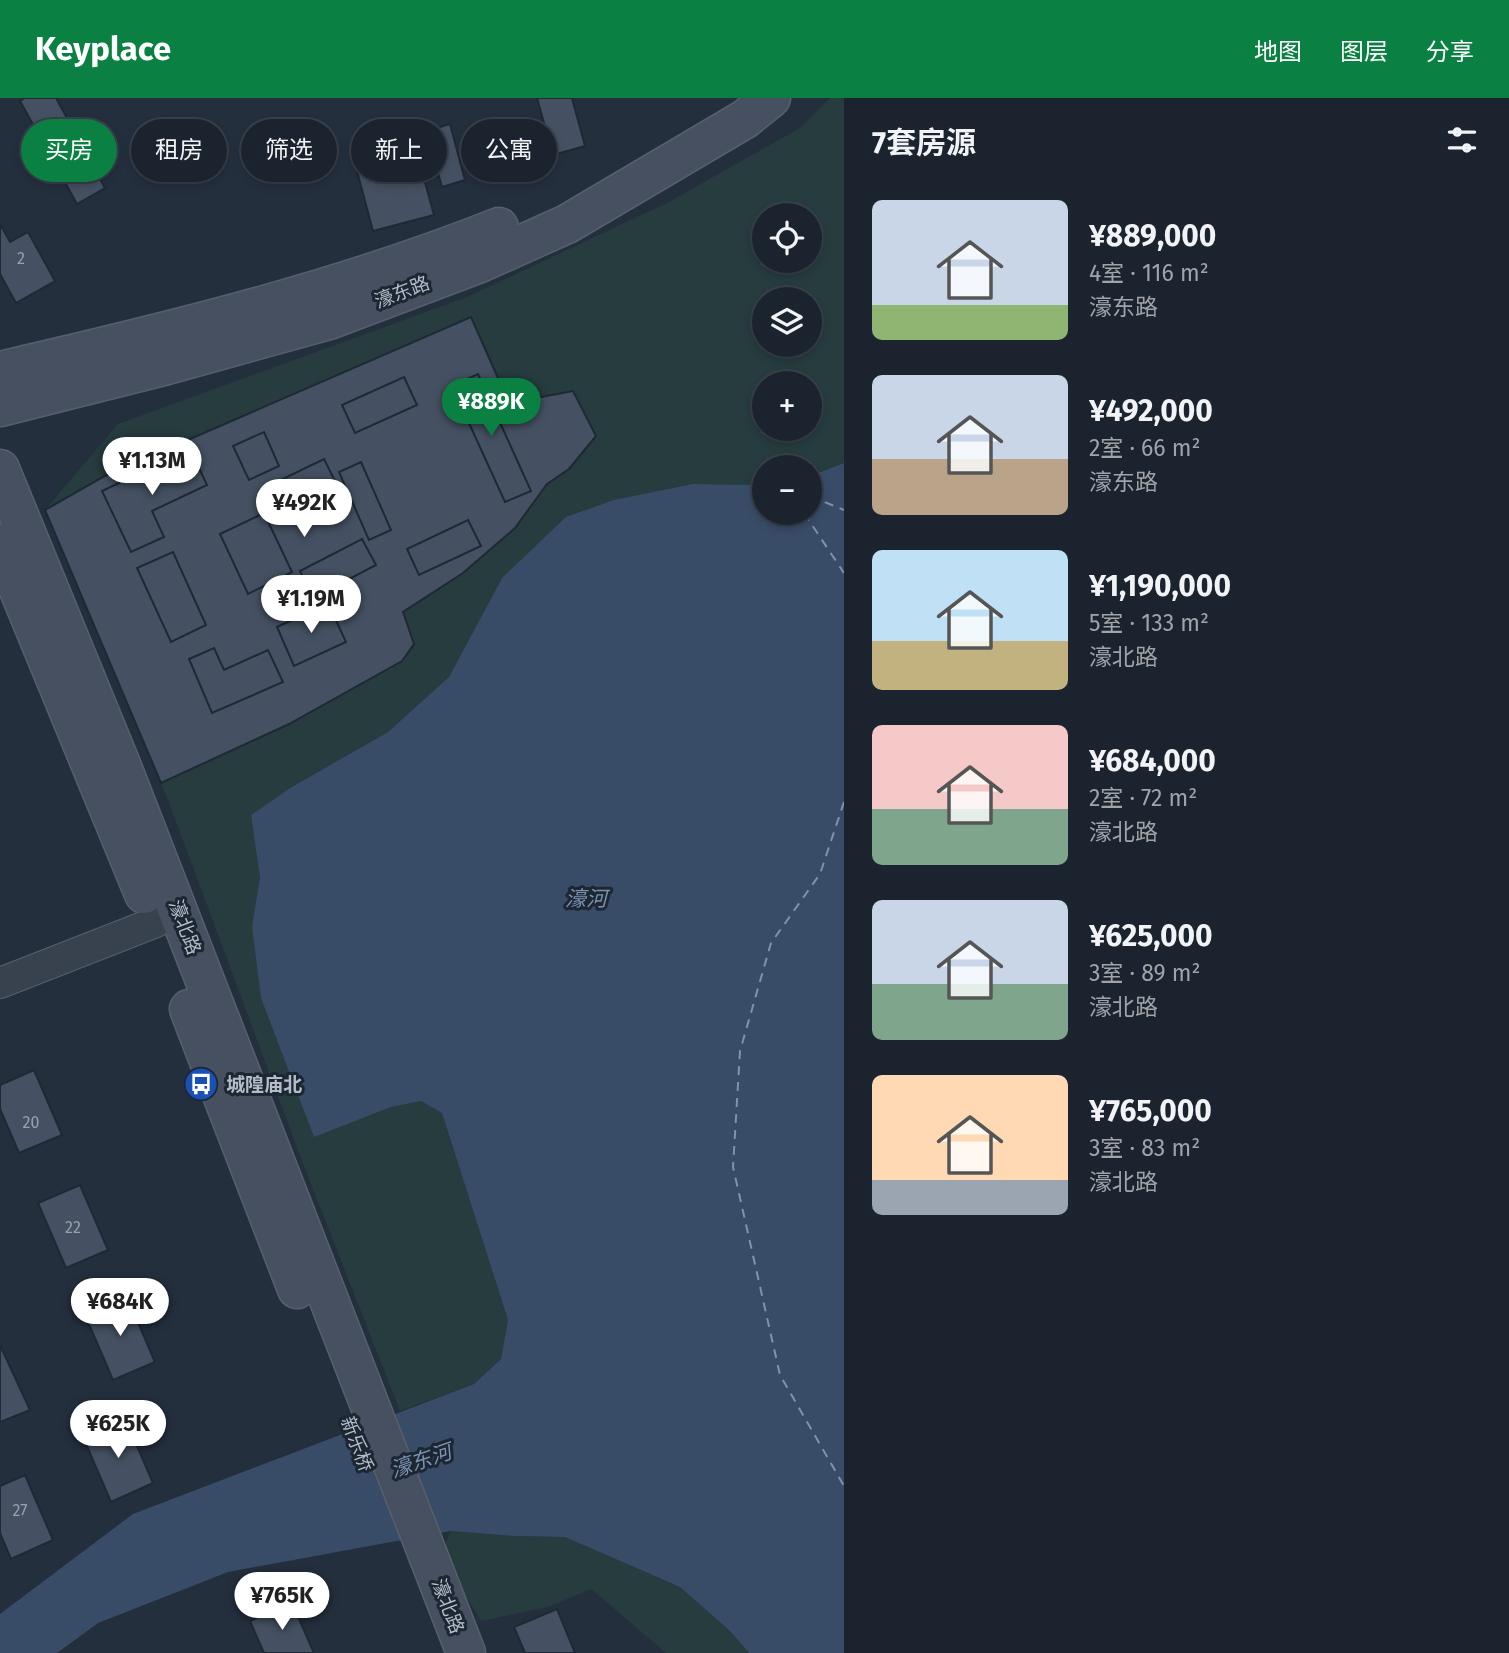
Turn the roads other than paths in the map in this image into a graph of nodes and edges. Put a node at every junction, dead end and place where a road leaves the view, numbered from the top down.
1 (733, 98) edge
2 (771, 98) edge
3 (0, 371) edge
4 (0, 407) edge
5 (0, 470) edge
6 (0, 544) edge
7 (156, 922) junction
8 (0, 983) edge
9 (351, 1392) junction
10 (418, 1565) junction
11 (438, 1653) edge
12 (466, 1653) edge

1 - 3 street, 濠东路
2 - 4 street, 濠东路
5 - 9 street, 濠北路
6 - 7 street, 濠北路
7 - 8 street
7 - 9 street, 濠北路
9 - 10 street, 新乐桥
10 - 11 street, 濠北路
10 - 12 street, 濠北路

